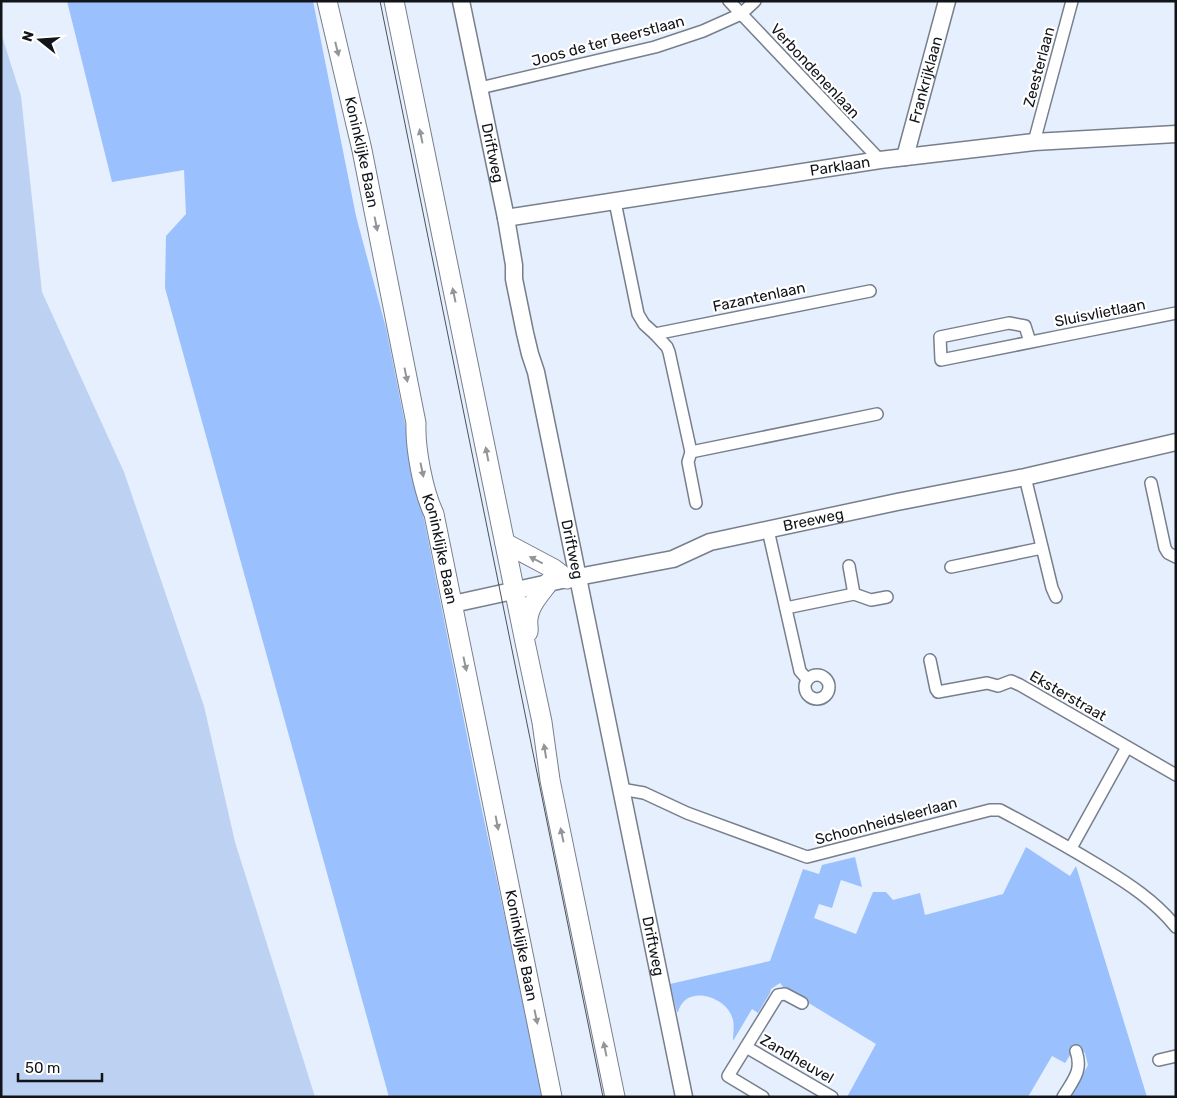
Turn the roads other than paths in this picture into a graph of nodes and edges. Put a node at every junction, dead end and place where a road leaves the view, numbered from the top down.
1 (326, 1) edge
2 (394, 1) edge
3 (461, 1) edge
4 (729, 1) edge
5 (756, 1) edge
6 (947, 1) edge
7 (1072, 1) edge
8 (741, 14) junction
9 (480, 88) junction
10 (1176, 134) edge
11 (1034, 142) junction
12 (905, 157) junction
13 (880, 160) junction
14 (615, 202) junction
15 (506, 218) junction
16 (870, 291) dead end
17 (1176, 313) edge
18 (655, 334) junction
19 (1030, 342) junction
20 (878, 414) dead end
21 (1176, 442) edge
22 (691, 452) junction
23 (1025, 477) junction
24 (1151, 483) dead end
25 (696, 503) dead end
26 (768, 530) junction
27 (505, 543) junction
28 (1042, 548) junction
29 (1176, 557) edge
30 (849, 566) dead end
31 (951, 567) dead end
32 (565, 579) junction
33 (515, 590) junction
34 (854, 594) junction
35 (887, 597) dead end
36 (1056, 597) dead end
37 (453, 604) junction
38 (786, 608) junction
39 (526, 642) junction
40 (930, 660) dead end
41 (807, 679) dead end
42 (1127, 747) junction
43 (1176, 775) edge
44 (622, 789) junction
45 (1071, 848) junction
46 (1176, 927) edge
47 (802, 1003) dead end
48 (746, 1047) junction
49 (1076, 1052) dead end
50 (1176, 1056) edge
51 (1160, 1060) dead end
52 (552, 1097) edge
53 (615, 1097) edge
54 (684, 1097) edge
55 (763, 1097) edge
56 (832, 1097) edge
57 (1063, 1097) edge

1 -> 37 main road, Koninklijke Baan
27 -> 2 main road
3 - 9 street, Driftweg
4 - 8 street, Verbondenenlaan
5 - 8 street, Joos de ter Beerstlaan
6 - 12 street, Frankrijklaan
7 - 11 street, Zeesterlaan
8 - 9 street, Joos de ter Beerstlaan
8 - 13 street, Verbondenenlaan
9 - 15 street, Driftweg
10 - 11 street, Parklaan
11 - 12 street, Parklaan
12 - 13 street, Parklaan
13 - 14 street, Parklaan
14 - 15 street, Parklaan
14 - 18 street
15 - 32 street, Driftweg
16 - 18 street, Fazantenlaan
17 - 19 street, Sluisvlietlaan
18 - 22 street
19 - 19 street, Sluisvlietlaan
20 - 22 street
21 - 23 street, Breeweg
22 - 25 street
23 - 26 street, Breeweg
23 - 28 street
24 - 29 street
26 - 32 street, Breeweg
26 - 38 street
32 -> 27 main road
27 - 33 main road
28 - 31 street
28 - 36 street
30 - 34 street
32 - 33 street, Breeweg
32 - 39 main road
32 - 44 street, Driftweg
33 - 37 street, Breeweg
33 - 39 main road
34 - 35 street
34 - 38 street
37 -> 52 main road, Koninklijke Baan
38 - 41 street
53 -> 39 main road
40 - 42 street, Eksterstraat
42 - 43 street, Eksterstraat
42 - 45 street
44 - 45 street, Schoonheidsleerlaan
44 - 54 street, Driftweg
45 - 46 street, Schoonheidsleerlaan
47 - 48 street, Zandheuvel
48 - 55 street, Zandheuvel
48 - 56 street, Zandheuvel
49 - 57 street
50 - 51 street

